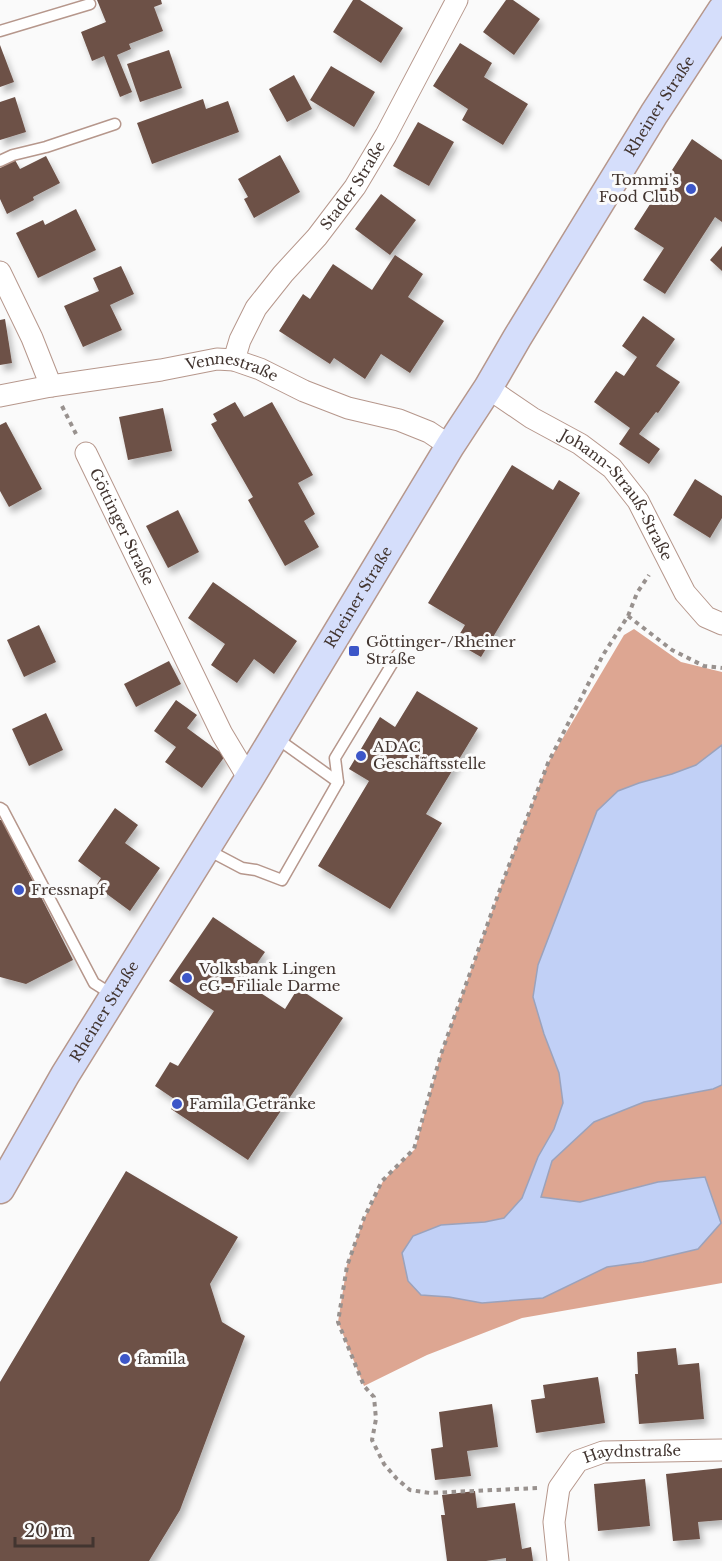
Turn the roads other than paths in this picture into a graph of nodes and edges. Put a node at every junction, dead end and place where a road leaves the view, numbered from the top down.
1 (457, 0) edge
2 (90, 4) dead end
3 (722, 10) edge
4 (0, 31) edge
5 (115, 124) dead end
6 (0, 161) edge
7 (0, 272) edge
8 (234, 360) junction
9 (51, 386) junction
10 (488, 388) junction
11 (0, 396) edge
12 (450, 446) junction
13 (86, 453) road end
14 (722, 624) edge
15 (398, 654) dead end
16 (274, 737) junction
17 (249, 778) junction
18 (338, 782) junction
19 (0, 807) edge
20 (206, 849) junction
21 (115, 996) junction
22 (0, 1189) edge
23 (722, 1450) edge
24 (558, 1561) edge

1 - 8 street, Stader Straße
2 - 4 lane
3 - 10 main road, Rheiner Straße
5 - 6 lane
7 - 9 street
8 - 9 street, Vennestraße
8 - 12 street, Vennestraße
9 - 11 street, Vennestraße
10 - 12 main road, Rheiner Straße
10 - 14 street, Johann-Strauß-Straße
12 - 16 main road, Rheiner Straße
13 - 17 street, Göttinger Straße
15 - 18 lane
16 - 17 main road, Rheiner Straße
16 - 18 lane
17 - 20 main road, Rheiner Straße
18 - 20 lane
19 - 21 lane
20 - 21 main road, Rheiner Straße
21 - 22 main road, Rheiner Straße
23 - 24 street, Haydnstraße

